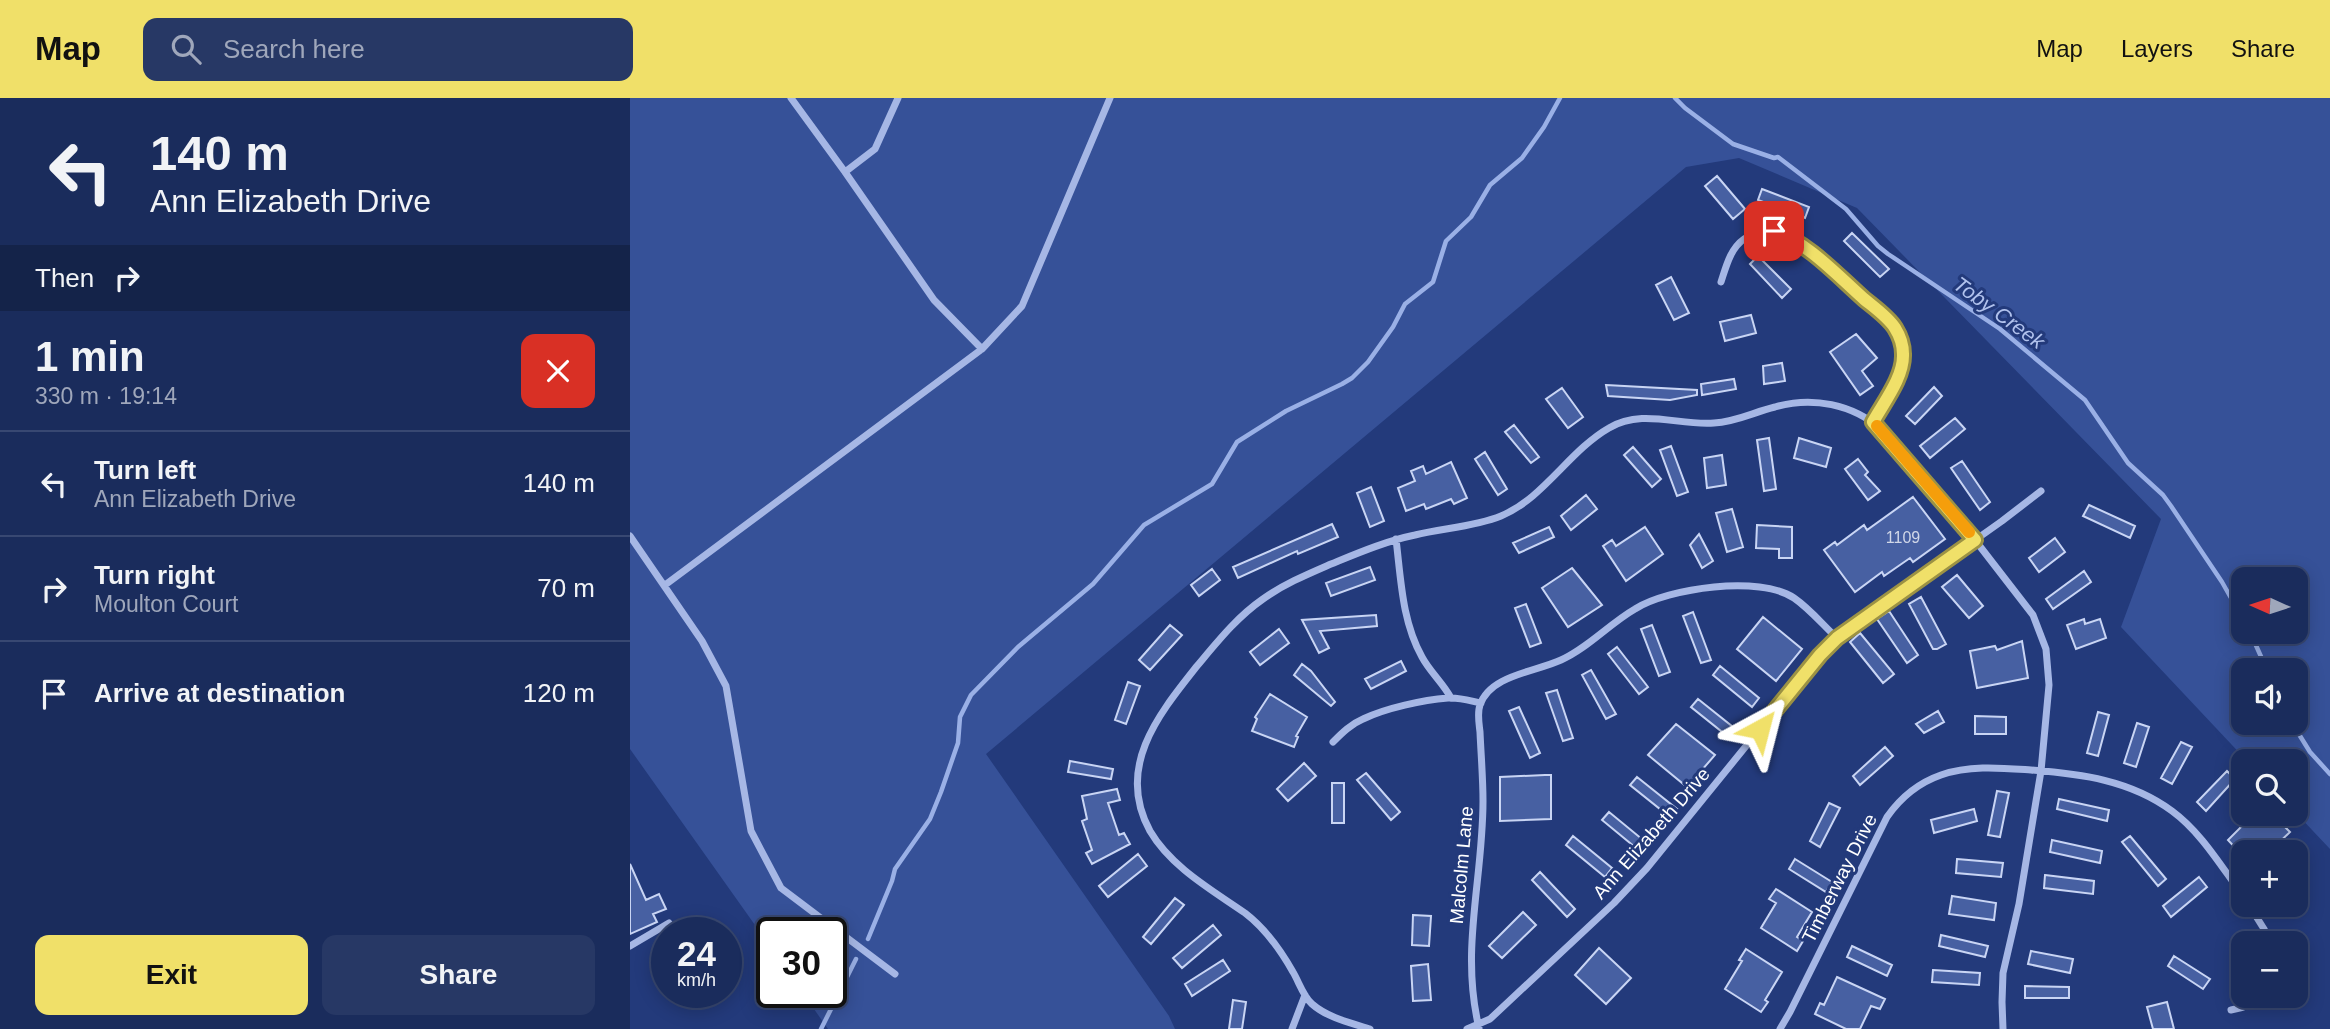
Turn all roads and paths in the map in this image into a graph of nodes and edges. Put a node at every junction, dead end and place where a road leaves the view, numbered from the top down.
1 (791, 98) edge
2 (898, 98) edge
3 (1110, 98) edge
4 (845, 172) junction
5 (1721, 282) dead end
6 (982, 349) junction
7 (1873, 422) junction
8 (2041, 491) dead end
9 (630, 536) edge
10 (1396, 540) junction
11 (1975, 540) junction
12 (665, 585) junction
13 (1837, 638) junction
14 (1451, 698) junction
15 (1481, 703) junction
16 (1333, 742) dead end
17 (2041, 771) junction
18 (2231, 880) edge
19 (651, 934) edge
20 (630, 946) edge
21 (895, 974) dead end
22 (1305, 995) junction
23 (2245, 1008) edge
24 (2231, 1010) dead end
25 (1479, 1027) edge
26 (1292, 1029) edge
27 (1370, 1029) edge
28 (1467, 1029) edge
29 (1780, 1029) edge
30 (2003, 1029) edge

1 - 4 street
2 - 4 street
3 - 6 street
4 - 6 street
5 - 7 street
6 - 12 street
7 - 10 street
7 - 11 street
8 - 11 street, Ann Elizabeth Drive
9 - 12 street
10 - 14 street
10 - 22 street
11 - 13 street, Ann Elizabeth Drive
11 - 17 street
12 - 21 street
13 - 15 street
13 - 25 street, Ann Elizabeth Drive
14 - 15 street
14 - 16 street
15 - 25 street, Malcolm Lane
17 - 18 street, Timberway Drive
17 - 29 street, Timberway Drive
17 - 30 street
19 - 20 street
22 - 26 street
22 - 27 street
23 - 24 street
25 - 28 street, Ann Elizabeth Drive

